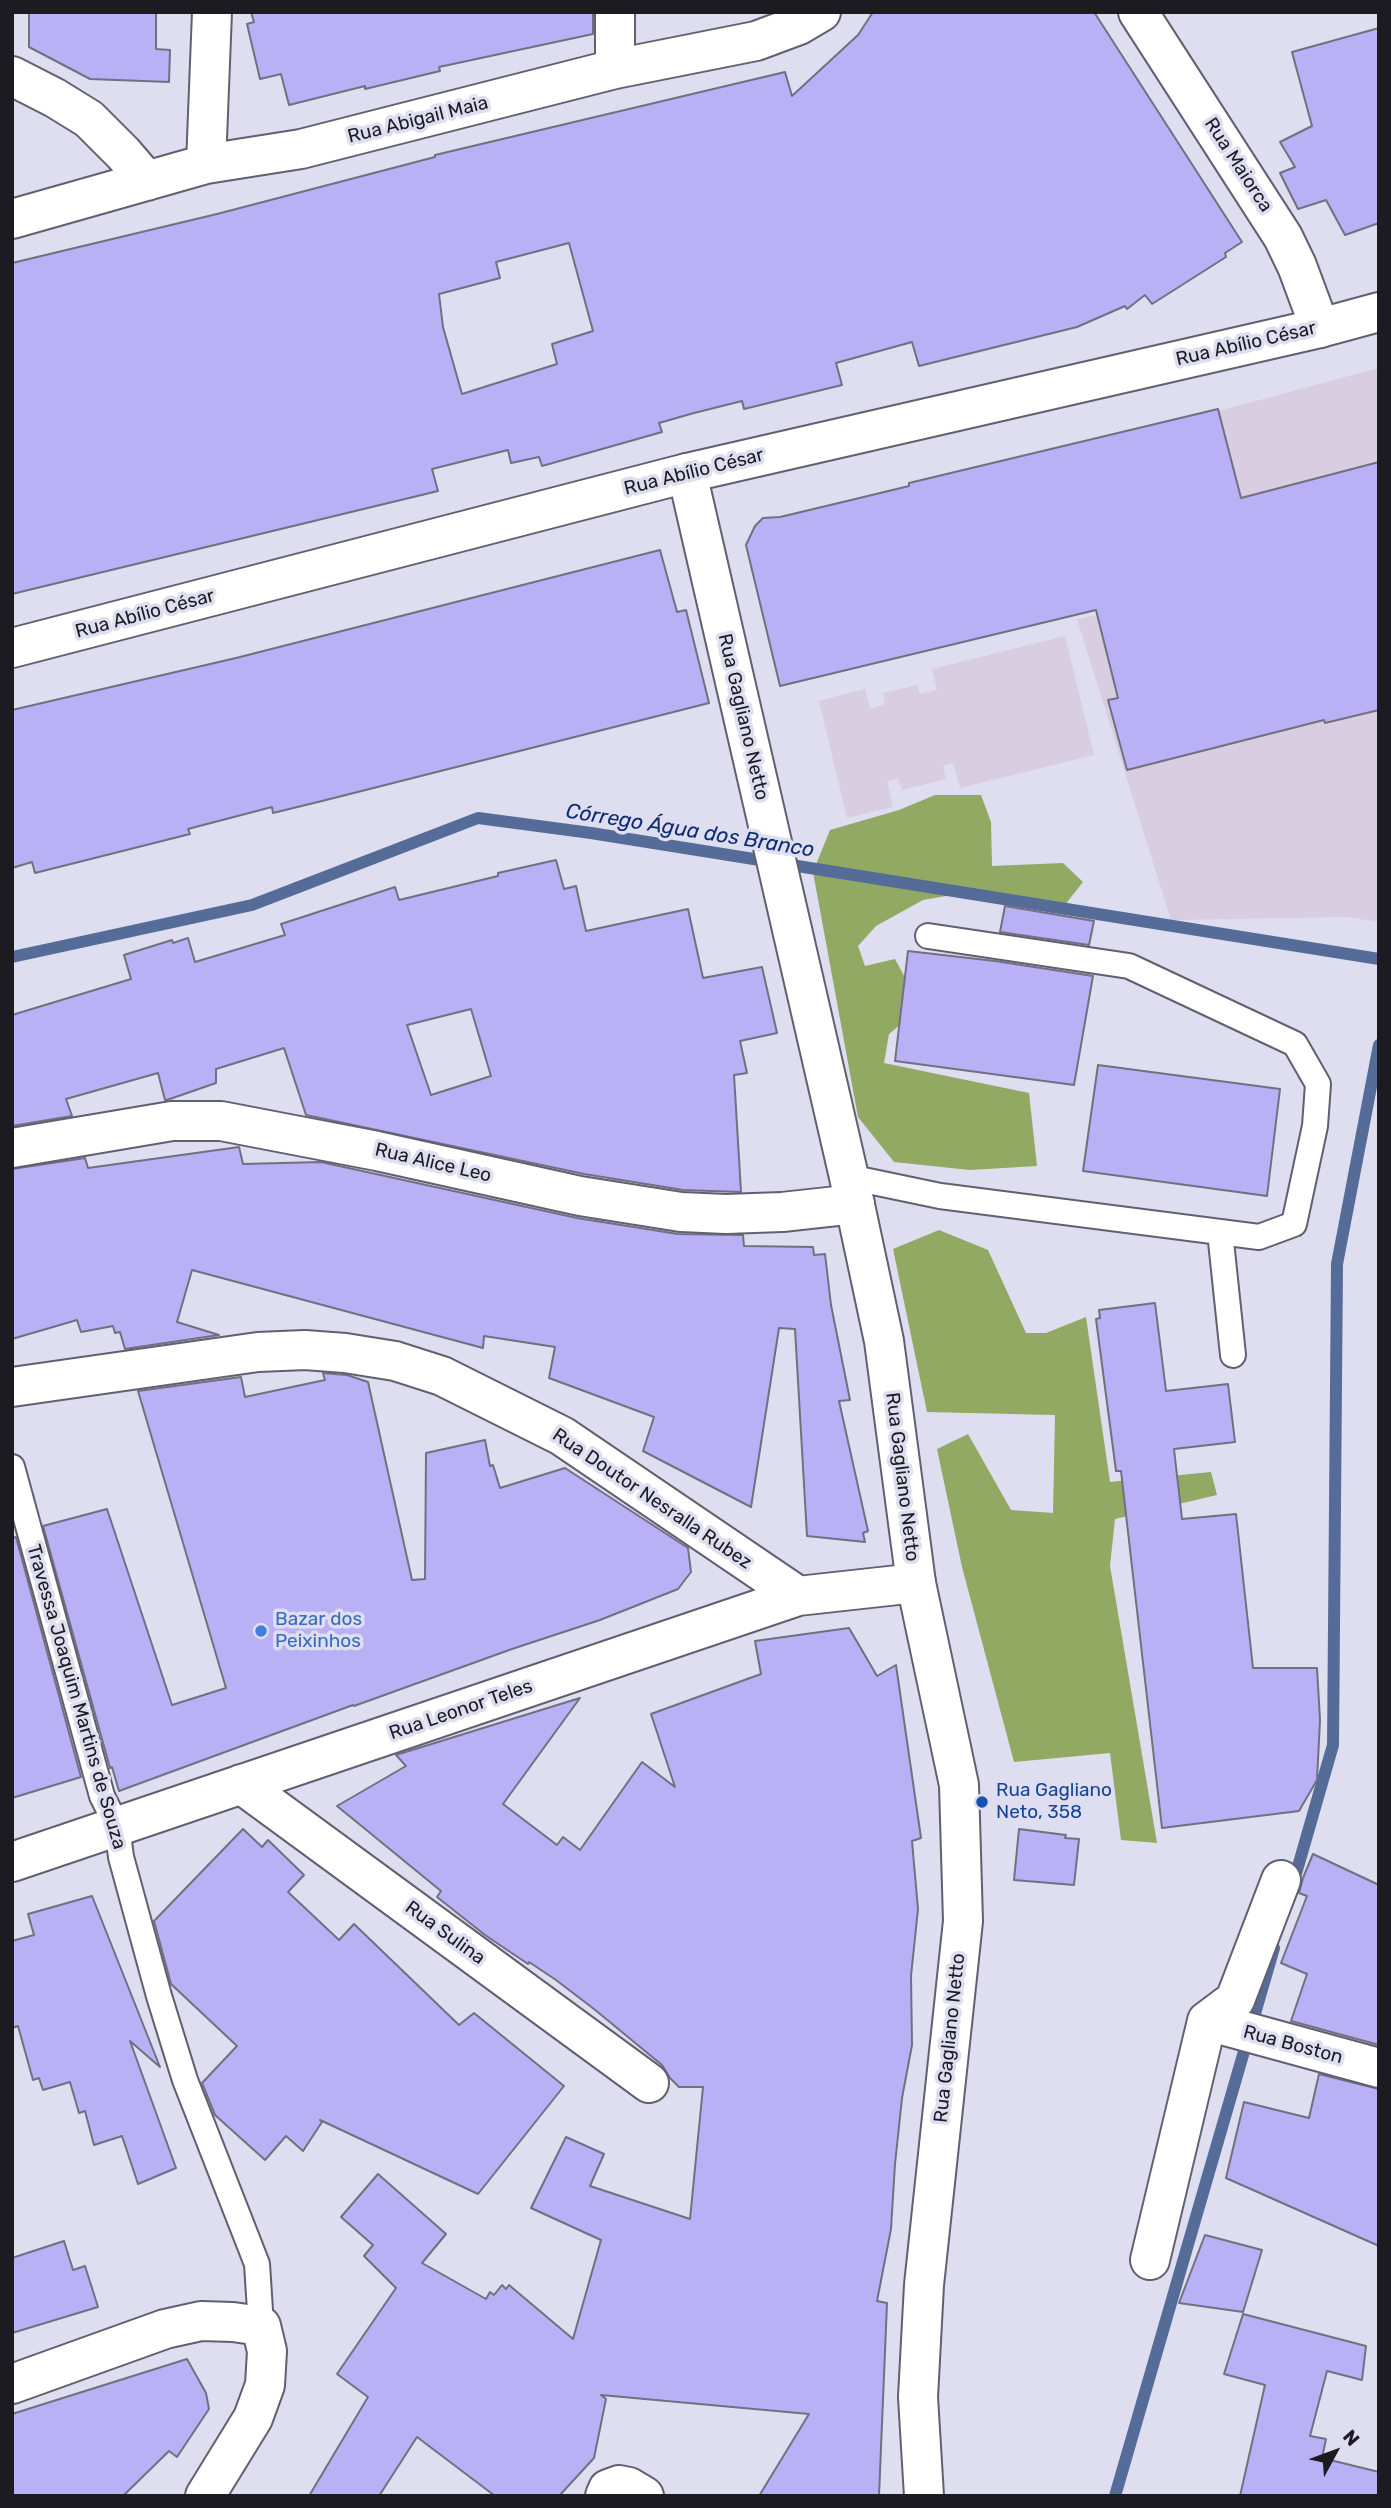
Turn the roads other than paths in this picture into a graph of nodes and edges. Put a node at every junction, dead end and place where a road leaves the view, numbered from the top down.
1 (212, 12) edge
2 (615, 12) edge
3 (821, 12) edge
4 (1138, 12) edge
5 (615, 69) junction
6 (12, 76) edge
7 (206, 164) junction
8 (147, 181) junction
9 (12, 219) edge
10 (1379, 312) edge
11 (1320, 328) junction
12 (687, 473) junction
13 (12, 648) edge
14 (928, 936) dead end
15 (12, 1147) edge
16 (852, 1190) junction
17 (1220, 1232) junction
18 (1233, 1355) dead end
19 (12, 1387) edge
20 (12, 1467) edge
21 (916, 1583) junction
22 (798, 1596) junction
23 (241, 1784) junction
24 (117, 1826) junction
25 (12, 1862) edge
26 (1281, 1880) dead end
27 (1207, 2021) junction
28 (1379, 2068) edge
29 (649, 2083) dead end
30 (1150, 2260) dead end
31 (261, 2326) junction
32 (12, 2384) edge
33 (205, 2496) edge
34 (925, 2496) edge

1 - 7 street
2 - 5 street
3 - 5 street, Rua Abigail Maia
4 - 11 street, Rua Maiorca
5 - 7 street, Rua Abigail Maia
6 - 8 street
7 - 8 street, Rua Abigail Maia
8 - 9 street, Rua Abigail Maia
10 - 11 street, Rua Abílio César
11 - 12 street, Rua Abílio César
12 - 13 street, Rua Abílio César
12 - 16 street, Rua Gagliano Netto
14 - 17 lane
15 - 16 street, Rua Alice Leo
16 - 17 lane
16 - 21 street, Rua Gagliano Netto
17 - 18 lane
19 - 22 street, Rua Doutor Nesralla Rubez
20 - 24 lane, Travessa Joaquim Martins de Souza
21 - 22 street, Rua Leonor Teles
21 - 34 street, Rua Gagliano Netto
22 - 23 street, Rua Leonor Teles
23 - 24 street, Rua Leonor Teles
23 - 29 street, Rua Sulina
24 - 25 street, Rua Leonor Teles
24 - 31 lane, Travessa Joaquim Martins de Souza
26 - 27 street
27 - 28 street, Rua Boston
27 - 30 street
31 - 32 street
31 - 33 street

